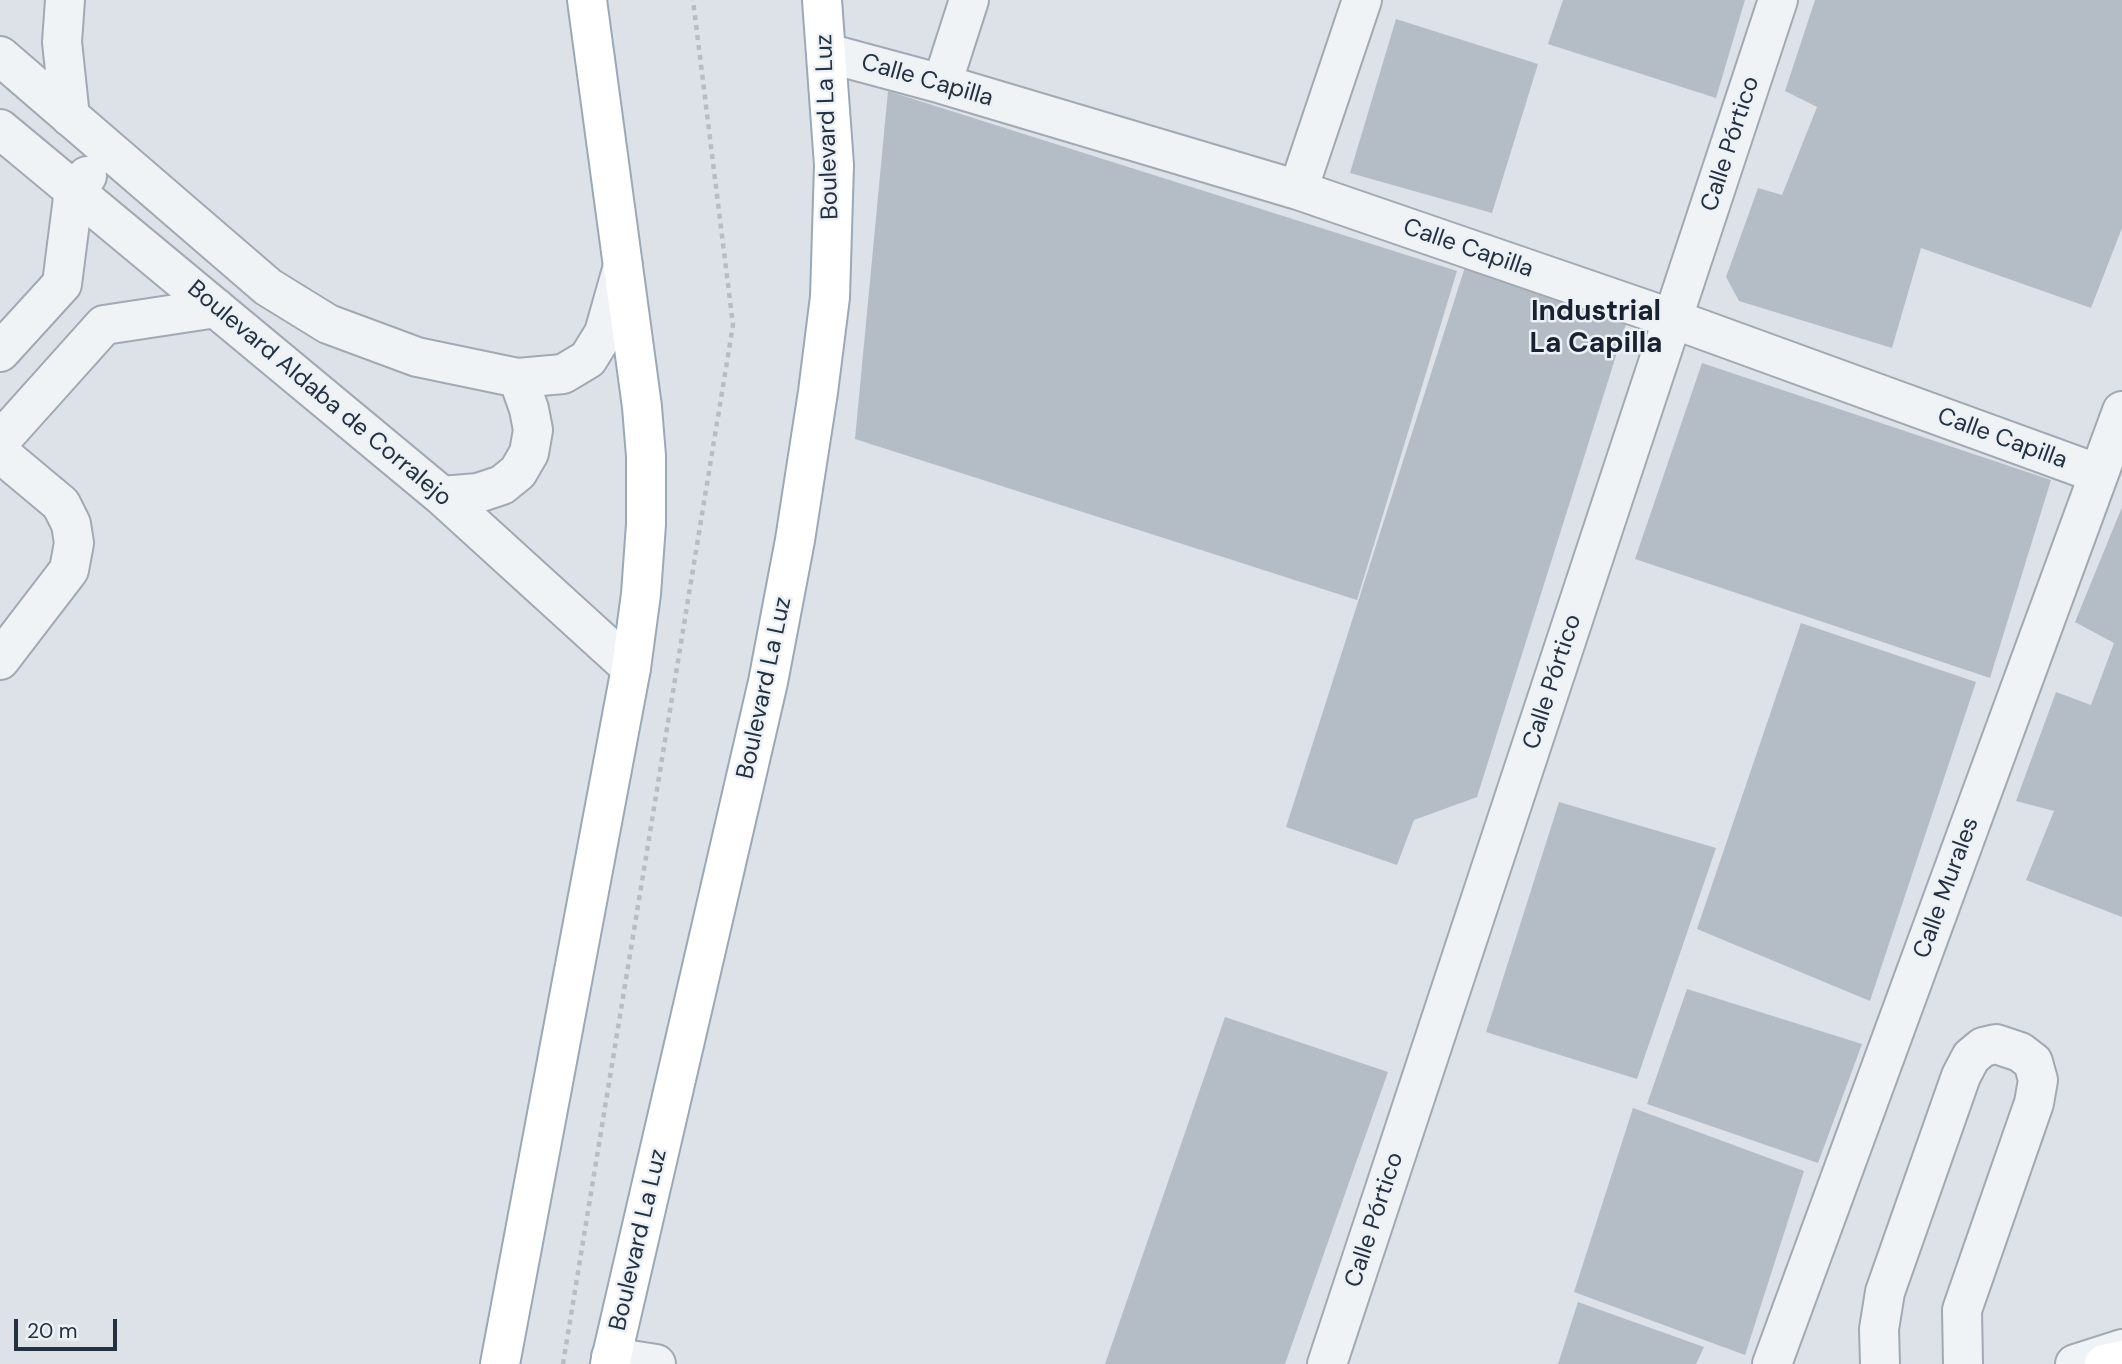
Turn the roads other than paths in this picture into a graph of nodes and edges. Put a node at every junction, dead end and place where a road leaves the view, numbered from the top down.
1 (65, 0) edge
2 (587, 0) edge
3 (822, 0) edge
4 (970, 0) edge
5 (1362, 0) edge
6 (1779, 0) edge
7 (827, 53) junction
8 (0, 55) edge
9 (942, 84) junction
10 (70, 117) junction
11 (0, 129) edge
12 (110, 152) junction
13 (74, 190) junction
14 (1298, 190) junction
15 (623, 266) junction
16 (62, 284) junction
17 (216, 309) junction
18 (1673, 319) junction
19 (104, 325) junction
20 (0, 352) edge
21 (518, 378) junction
22 (2122, 411) edge
23 (0, 441) edge
24 (0, 453) edge
25 (2099, 474) junction
26 (442, 496) junction
27 (0, 660) edge
28 (631, 668) junction
29 (2122, 1349) edge
30 (2122, 1360) edge
31 (611, 1361) edge
32 (500, 1364) edge
33 (656, 1364) edge
34 (1327, 1364) edge
35 (1772, 1364) edge
36 (1880, 1364) edge
37 (1963, 1364) edge
38 (2075, 1364) edge
39 (2104, 1364) edge

1 - 10 street
2 - 15 main road
3 - 7 main road, Boulevard La Luz
4 - 9 street
5 - 14 street
6 - 18 street, Calle Pórtico
7 - 9 street, Calle Capilla
7 - 31 main road, Boulevard La Luz
8 - 10 street, Boulevard Aldaba de Corralejo
9 - 14 street, Calle Capilla
10 - 12 street, Boulevard Aldaba de Corralejo
11 - 13 street, Boulevard Aldaba de Corralejo
12 - 13 street
12 - 21 street, Boulevard Aldaba de Corralejo
13 - 16 street
13 - 17 street, Boulevard Aldaba de Corralejo
14 - 18 street, Calle Capilla
15 - 21 street, Boulevard Aldaba de Corralejo
15 - 28 main road
16 - 19 street
16 - 20 street
17 - 19 street
17 - 26 street, Boulevard Aldaba de Corralejo
18 - 25 street, Calle Capilla
18 - 34 street, Calle Pórtico
19 - 23 street
21 - 26 street
22 - 25 street, Calle Murales
24 - 27 street
25 - 35 street, Calle Murales
26 - 28 street, Boulevard Aldaba de Corralejo
28 - 32 main road
29 - 38 street
30 - 39 main road
31 - 33 street
36 - 37 street

